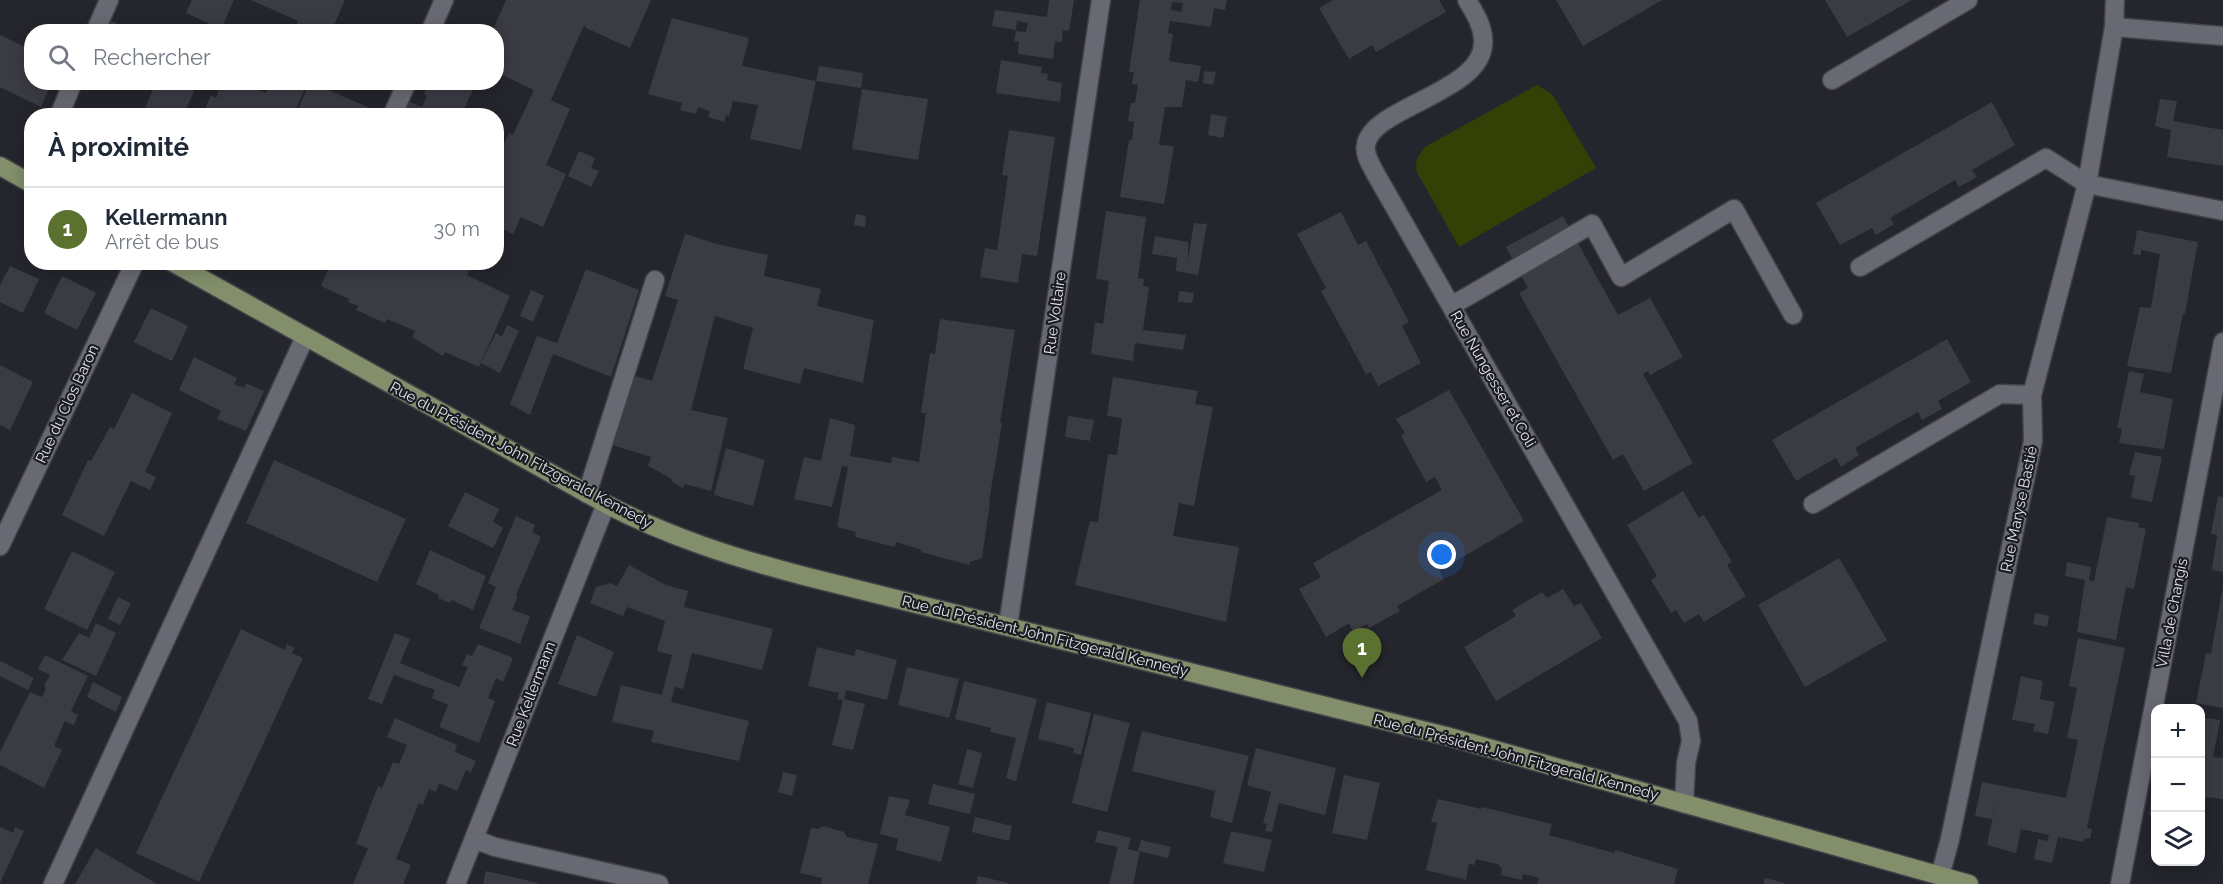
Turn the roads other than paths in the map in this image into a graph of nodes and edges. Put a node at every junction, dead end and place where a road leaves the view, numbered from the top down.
1 (109, 0) edge
2 (444, 0) edge
3 (1101, 0) edge
4 (1467, 0) edge
5 (1968, 0) edge
6 (2115, 0) edge
7 (98, 24) edge
8 (434, 24) edge
9 (2114, 27) junction
10 (2223, 36) edge
11 (1832, 80) dead end
12 (70, 90) edge
13 (403, 90) edge
14 (63, 108) edge
15 (396, 108) edge
16 (0, 166) edge
17 (24, 178) edge
18 (2087, 184) junction
19 (2223, 211) edge
20 (1860, 267) dead end
21 (131, 270) edge
22 (186, 270) edge
23 (655, 280) dead end
24 (1451, 306) junction
25 (1793, 315) dead end
26 (304, 337) junction
27 (2223, 342) edge
28 (2032, 395) junction
29 (587, 494) junction
30 (606, 504) junction
31 (1813, 504) dead end
32 (0, 546) edge
33 (1008, 626) junction
34 (1683, 804) junction
35 (474, 838) junction
36 (1940, 876) junction
37 (53, 884) edge
38 (456, 884) edge
39 (659, 884) edge
40 (1969, 884) edge
41 (2120, 884) edge

1 - 7 street
2 - 8 street
3 - 33 street, Rue Voltaire
4 - 24 street, Rue Nungesser et Coli
5 - 11 street
6 - 9 street, Rue Maryse Bastié
9 - 10 street
9 - 18 street, Rue Maryse Bastié
12 - 14 street
13 - 15 street
16 - 17 main road
18 - 19 street
18 - 20 street
18 - 28 street, Rue Maryse Bastié
21 - 32 street, Rue du Clos Baron
22 - 26 main road, Rue du Président John Fitzgerald Kennedy
23 - 29 street
24 - 25 street
24 - 34 street, Rue Nungesser et Coli
26 - 29 main road, Rue du Président John Fitzgerald Kennedy
26 - 37 street
27 - 41 street, Villa de Changis
28 - 31 street
28 - 36 street, Rue Maryse Bastié
29 - 30 main road, Rue du Président John Fitzgerald Kennedy
30 - 33 main road, Rue du Président John Fitzgerald Kennedy
30 - 35 street, Rue Kellermann
33 - 34 main road, Rue du Président John Fitzgerald Kennedy
34 - 36 main road, Rue du Président John Fitzgerald Kennedy
35 - 38 street, Rue Kellermann
35 - 39 street
36 - 40 main road, Rue du Président John Fitzgerald Kennedy

